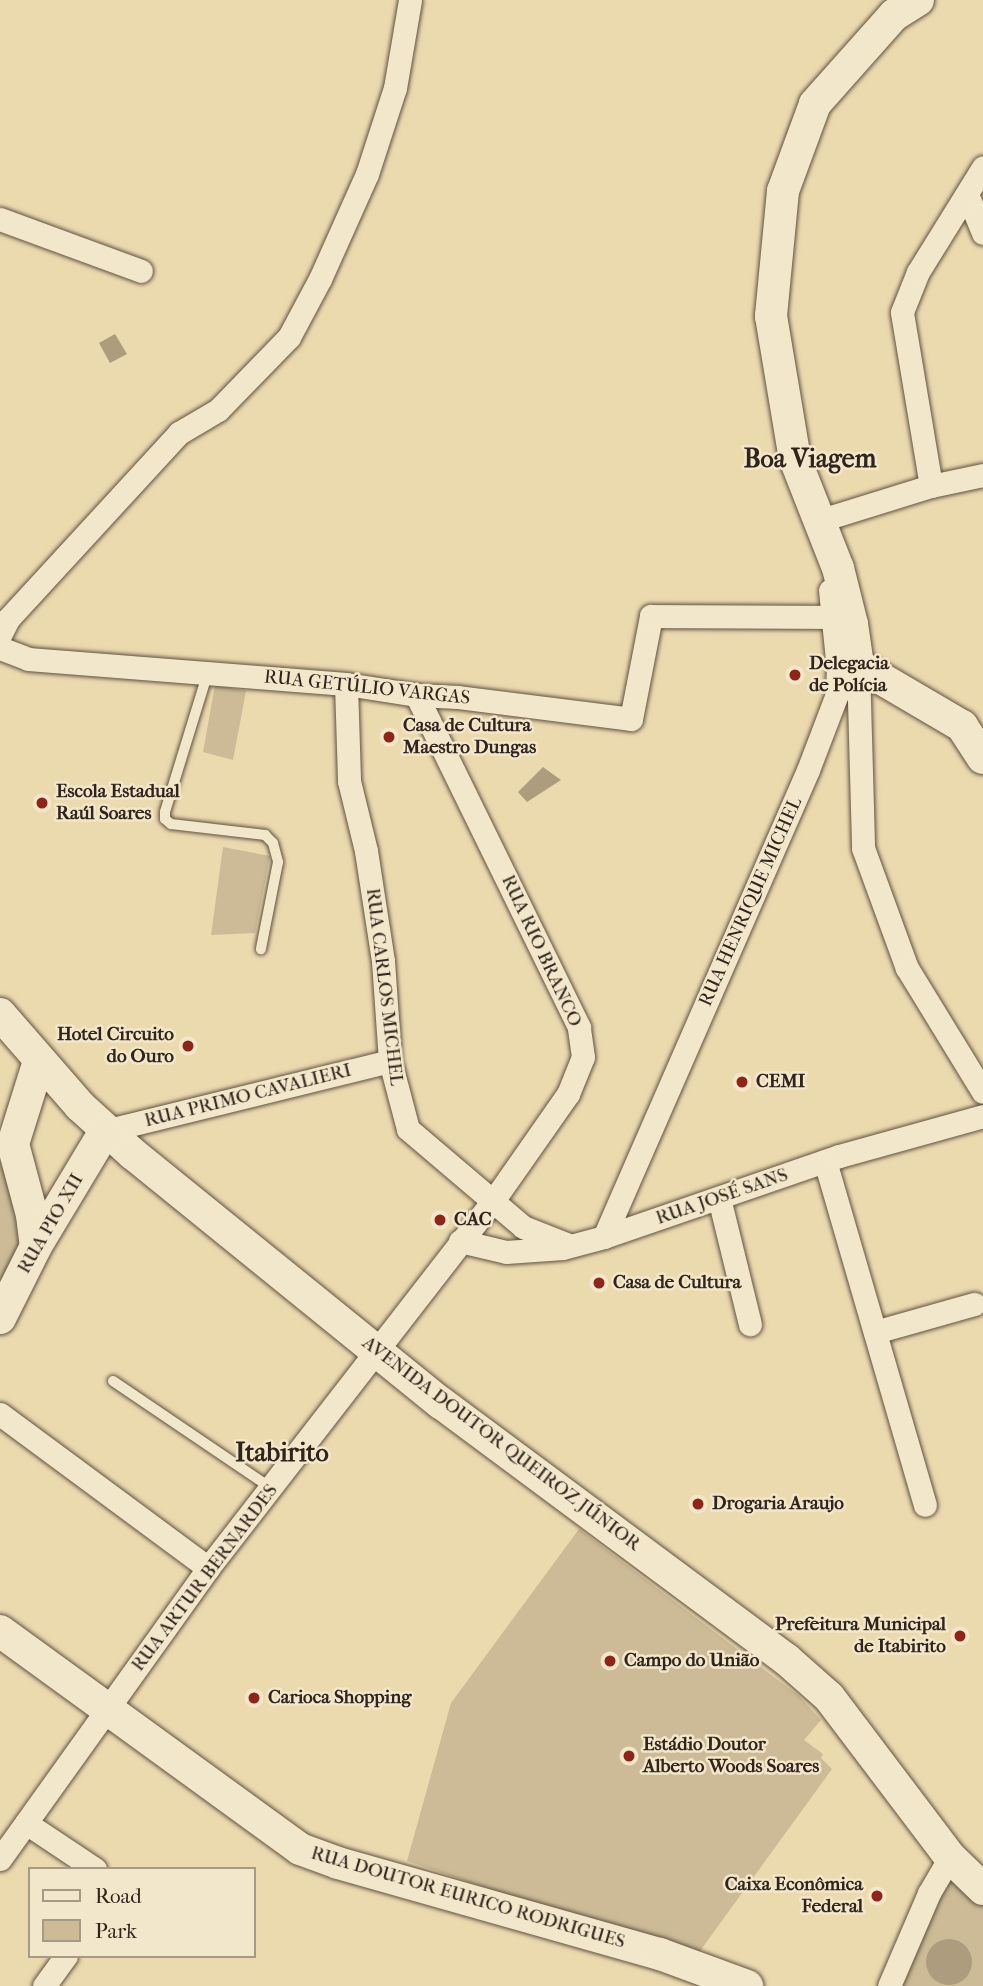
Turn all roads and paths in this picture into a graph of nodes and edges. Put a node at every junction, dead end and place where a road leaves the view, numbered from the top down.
1 (410, 0) edge
2 (918, 0) edge
3 (983, 167) edge
4 (967, 194) junction
5 (0, 219) edge
6 (983, 233) edge
7 (141, 271) dead end
8 (983, 475) edge
9 (931, 485) junction
10 (818, 521) junction
11 (834, 617) junction
12 (0, 635) edge
13 (0, 648) edge
14 (858, 665) junction
15 (208, 672) junction
16 (346, 684) junction
17 (416, 695) junction
18 (983, 758) edge
19 (261, 949) dead end
20 (0, 1014) edge
21 (39, 1062) junction
22 (390, 1062) junction
23 (983, 1092) edge
24 (983, 1116) edge
25 (106, 1131) junction
26 (7, 1145) edge
27 (832, 1158) junction
28 (719, 1198) junction
29 (493, 1201) junction
30 (604, 1237) junction
31 (460, 1241) junction
32 (36, 1246) junction
33 (572, 1246) junction
34 (974, 1304) dead end
35 (0, 1318) edge
36 (750, 1324) dead end
37 (875, 1332) junction
38 (377, 1351) junction
39 (113, 1381) dead end
40 (0, 1414) edge
41 (271, 1488) junction
42 (925, 1505) dead end
43 (208, 1568) junction
44 (0, 1631) edge
45 (108, 1710) junction
46 (26, 1823) junction
47 (0, 1859) edge
48 (92, 1867) edge
49 (971, 1872) edge
50 (65, 1958) edge
51 (44, 1986) edge
52 (747, 1986) edge
53 (889, 1986) edge

1 - 12 street
2 - 10 main road
3 - 4 street
4 - 6 street
4 - 9 street
5 - 7 street
8 - 9 street
9 - 10 street
10 - 11 street, RUA HENRIQUE MICHEL
10 - 14 main road
11 - 17 street, RUA GETÚLIO VARGAS
11 - 30 street, RUA HENRIQUE MICHEL
13 - 15 street, RUA GETÚLIO VARGAS
14 - 18 main road
14 - 23 street
15 - 16 street, RUA GETÚLIO VARGAS
15 - 19 lane
16 - 17 street, RUA GETÚLIO VARGAS
16 - 22 street, RUA CARLOS MICHEL
17 - 29 street, RUA RIO BRANCO
20 - 21 main road, AVENIDA DOUTOR QUEIROZ JÚNIOR
21 - 25 main road, AVENIDA DOUTOR QUEIROZ JÚNIOR
21 - 26 main road
22 - 25 street, RUA PRIMO CAVALIERI
22 - 29 street, RUA CARLOS MICHEL
24 - 27 street, RUA JOSÉ SANS
25 - 32 main road, RUA PIO XII
25 - 38 main road, AVENIDA DOUTOR QUEIROZ JÚNIOR
26 - 32 main road
27 - 28 street, RUA JOSÉ SANS
27 - 37 street
28 - 30 street, RUA JOSÉ SANS
28 - 36 street
29 - 31 street, RUA ARTUR BERNARDES
29 - 33 street, RUA CARLOS MICHEL
30 - 33 street
31 - 33 street
31 - 38 street, RUA ARTUR BERNARDES
32 - 35 main road, RUA PIO XII
34 - 37 street
37 - 42 street
38 - 41 street, RUA ARTUR BERNARDES
38 - 49 main road, AVENIDA DOUTOR QUEIROZ JÚNIOR
39 - 41 lane
40 - 43 street
41 - 43 street, RUA ARTUR BERNARDES
43 - 45 street, RUA ARTUR BERNARDES
44 - 45 main road, RUA DOUTOR EURICO RODRIGUES
45 - 46 street, RUA ARTUR BERNARDES
45 - 52 main road, RUA DOUTOR EURICO RODRIGUES
46 - 47 street, RUA ARTUR BERNARDES
46 - 48 street
49 - 53 street
50 - 51 street

